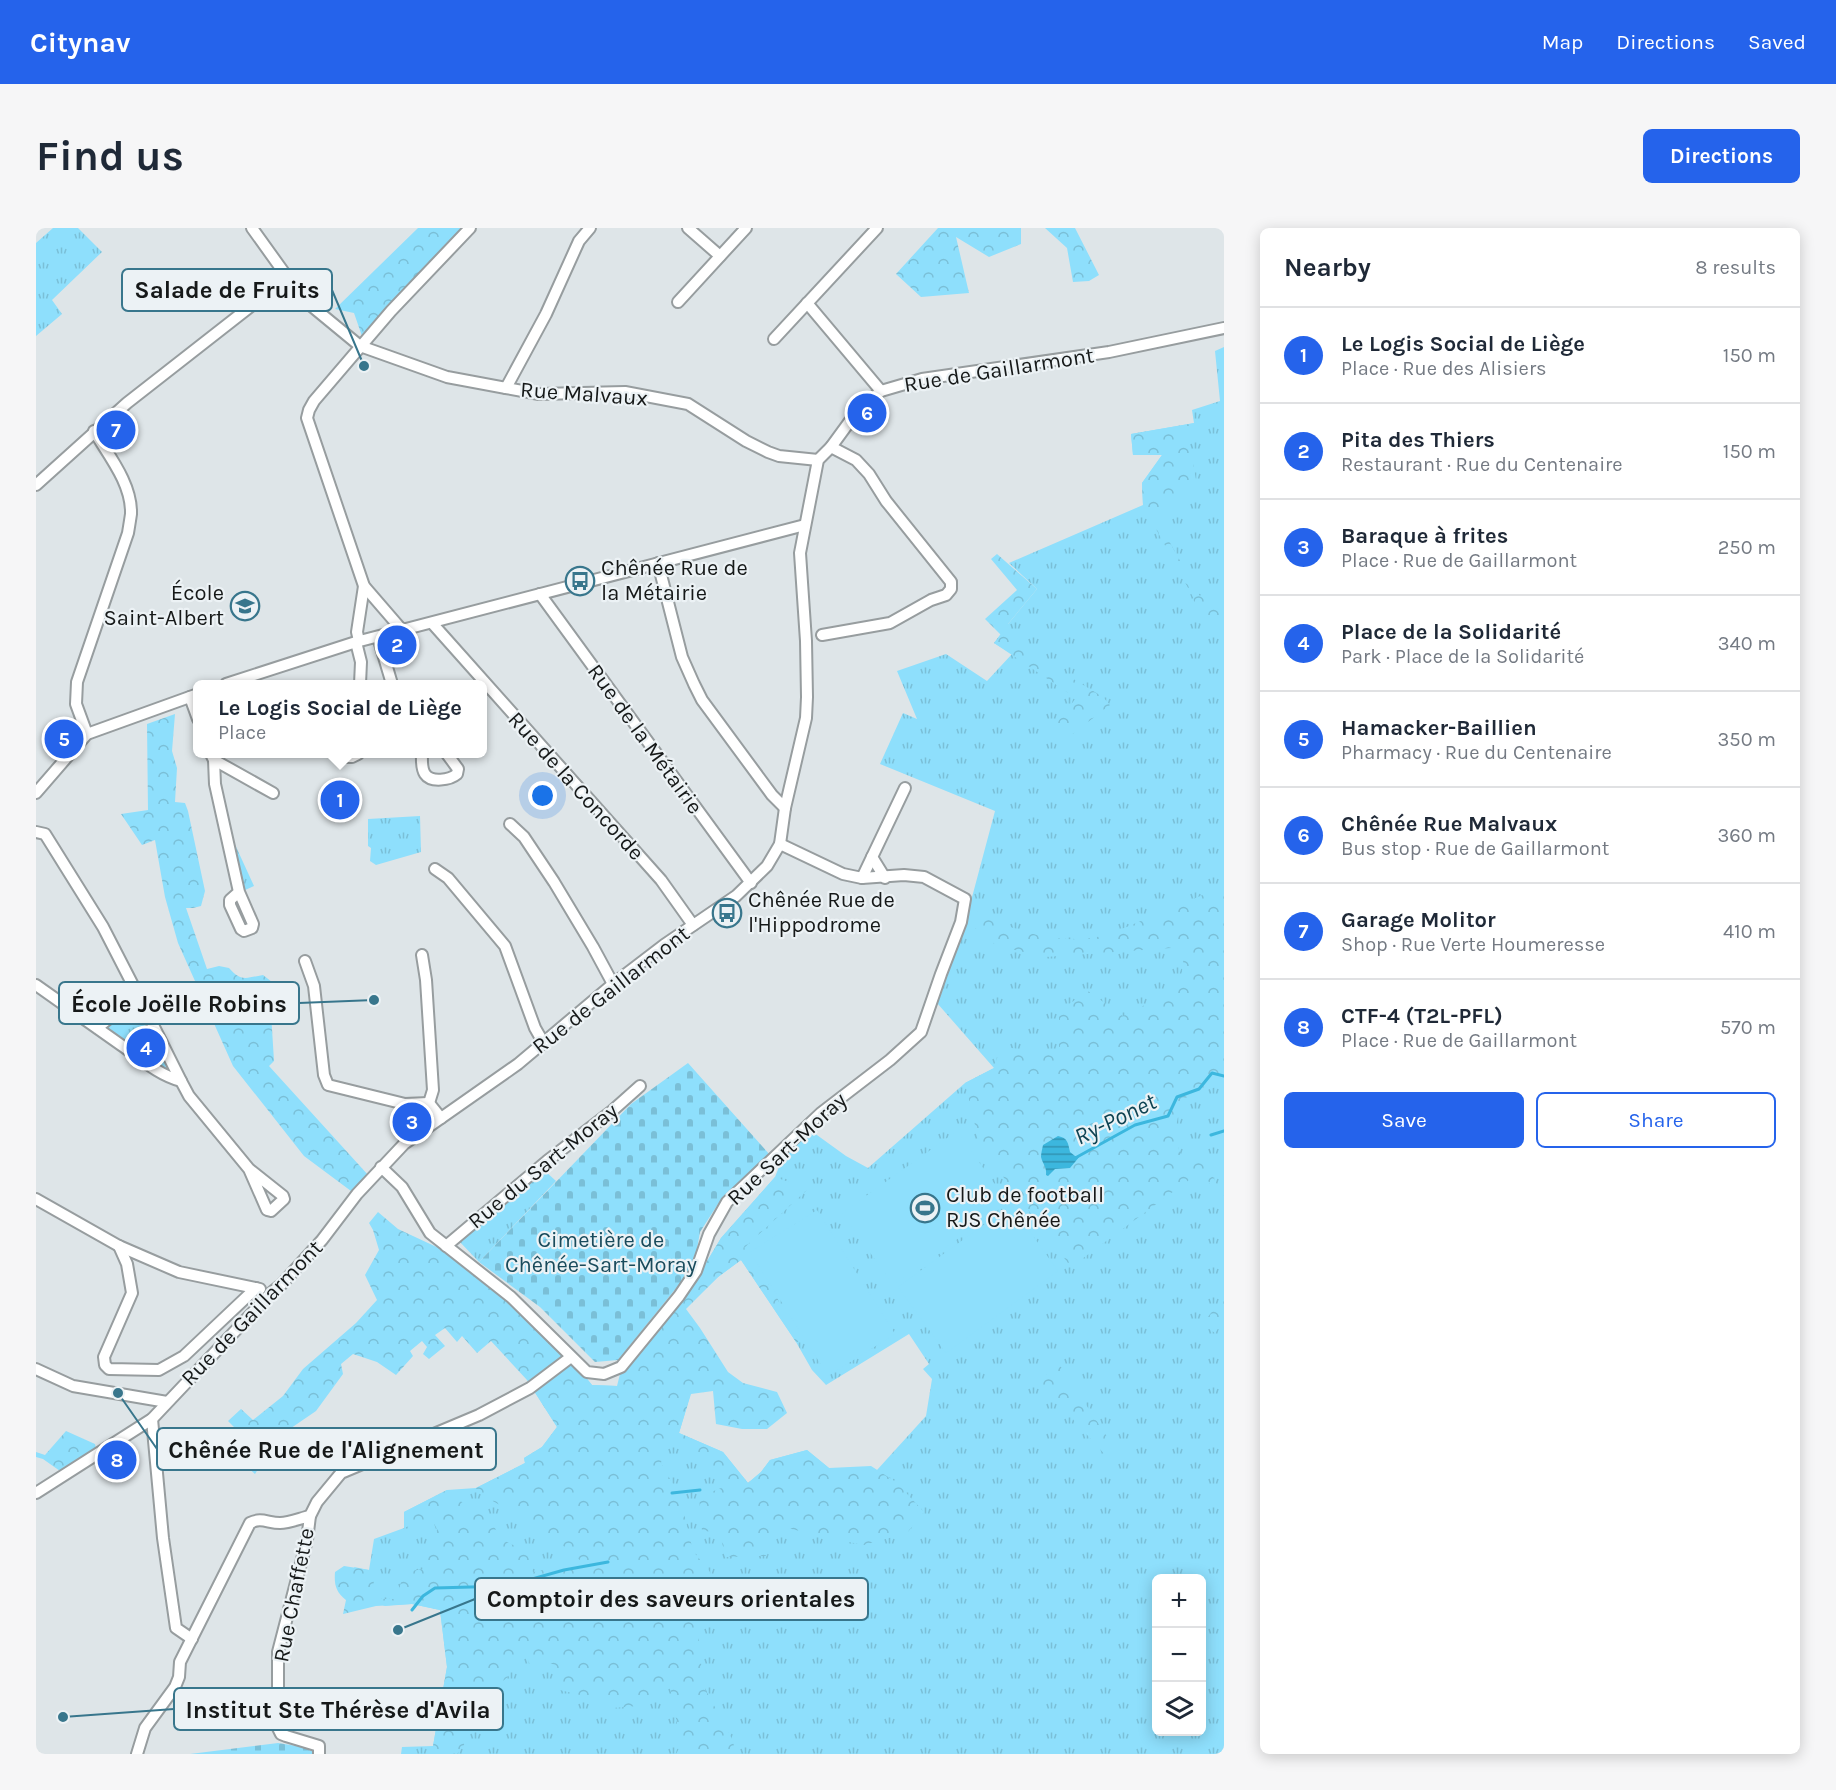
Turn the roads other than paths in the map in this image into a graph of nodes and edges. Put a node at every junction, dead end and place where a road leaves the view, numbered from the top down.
1 (252, 228) edge
2 (470, 228) edge
3 (590, 228) edge
4 (688, 228) edge
5 (746, 228) edge
6 (877, 228) edge
7 (720, 256) junction
8 (287, 278) junction
9 (678, 302) dead end
10 (807, 303) junction
11 (1224, 328) edge
12 (774, 339) dead end
13 (360, 346) junction
14 (506, 388) junction
15 (881, 391) junction
16 (94, 431) junction
17 (831, 447) junction
18 (818, 460) junction
19 (36, 485) edge
20 (805, 525) junction
21 (658, 563) junction
22 (364, 586) junction
23 (540, 594) junction
24 (432, 623) junction
25 (402, 630) junction
26 (822, 635) dead end
27 (378, 637) junction
28 (358, 642) junction
29 (239, 680) edge
30 (360, 680) edge
31 (391, 680) edge
32 (483, 680) edge
33 (487, 685) edge
34 (193, 696) edge
35 (87, 734) junction
36 (213, 758) edge
37 (215, 758) edge
38 (422, 758) edge
39 (450, 758) edge
40 (905, 788) dead end
41 (36, 793) edge
42 (273, 793) dead end
43 (785, 808) junction
44 (510, 824) dead end
45 (36, 832) edge
46 (780, 843) junction
47 (872, 857) junction
48 (435, 869) dead end
49 (862, 878) junction
50 (885, 878) junction
51 (751, 883) junction
52 (239, 892) dead end
53 (693, 925) junction
54 (422, 955) dead end
55 (305, 961) dead end
56 (613, 984) junction
57 (36, 985) edge
58 (138, 995) junction
59 (97, 1028) junction
60 (543, 1042) junction
61 (181, 1082) junction
62 (640, 1086) dead end
63 (429, 1103) junction
64 (441, 1118) junction
65 (381, 1167) junction
66 (249, 1169) dead end
67 (36, 1199) edge
68 (119, 1246) junction
69 (446, 1246) junction
70 (256, 1288) junction
71 (271, 1293) junction
72 (569, 1360) junction
73 (36, 1369) edge
74 (167, 1402) junction
75 (152, 1419) junction
76 (36, 1493) edge
77 (310, 1516) junction
78 (192, 1639) junction
79 (137, 1754) edge
80 (319, 1754) edge

1 - 8 street, Rue Malvaux
2 - 13 street
3 - 14 street
4 - 7 street
5 - 7 street
6 - 10 street
7 - 9 street
8 - 13 street, Rue Malvaux
8 - 16 street
10 - 12 street
10 - 15 street
11 - 15 street, Rue de Gaillarmont
13 - 14 street, Rue Malvaux
13 - 22 street
14 - 18 street, Rue Malvaux
15 - 17 street, Rue de Gaillarmont
16 - 19 street
16 - 35 street
17 - 18 street, Rue de Gaillarmont
17 - 26 street
18 - 20 street, Rue de Gaillarmont
20 - 21 street
20 - 43 street, Rue de Gaillarmont
21 - 23 street
21 - 43 street
22 - 25 street
22 - 28 street
23 - 24 street
23 - 51 street, Rue de la Métairie
24 - 25 street
24 - 32 street, Rue de la Concorde
25 - 27 street
27 - 28 street
27 - 31 street
28 - 29 street
28 - 30 street
33 - 53 street, Rue de la Concorde
34 - 35 street
35 - 41 street
36 - 52 street
37 - 42 street
38 - 39 street
40 - 47 street
43 - 46 street, Rue de Gaillarmont
44 - 56 street
45 - 58 street
46 - 49 street
46 - 51 street, Rue de Gaillarmont
47 - 49 street
47 - 50 street
48 - 60 street
49 - 50 street
50 - 72 street, Rue Sart-Moray
51 - 53 street, Rue de Gaillarmont
53 - 56 street, Rue de Gaillarmont
54 - 63 street
55 - 63 street
56 - 60 street, Rue de Gaillarmont
57 - 59 street
58 - 59 street
58 - 61 street
59 - 61 street
60 - 64 street, Rue de Gaillarmont
61 - 66 street
62 - 69 street, Rue du Sart-Moray
63 - 64 street
64 - 65 street, Rue de Gaillarmont
65 - 69 street, Rue Sart-Moray
65 - 71 street, Rue de Gaillarmont
67 - 68 street
68 - 70 street
68 - 70 street
69 - 72 street, Rue Sart-Moray
70 - 71 street
71 - 74 street, Rue de Gaillarmont
72 - 77 street
73 - 74 street
74 - 75 street, Rue de Gaillarmont
75 - 76 street, Rue de Gaillarmont
75 - 78 street
77 - 78 street
77 - 80 street, Rue Chaffette
78 - 79 street

